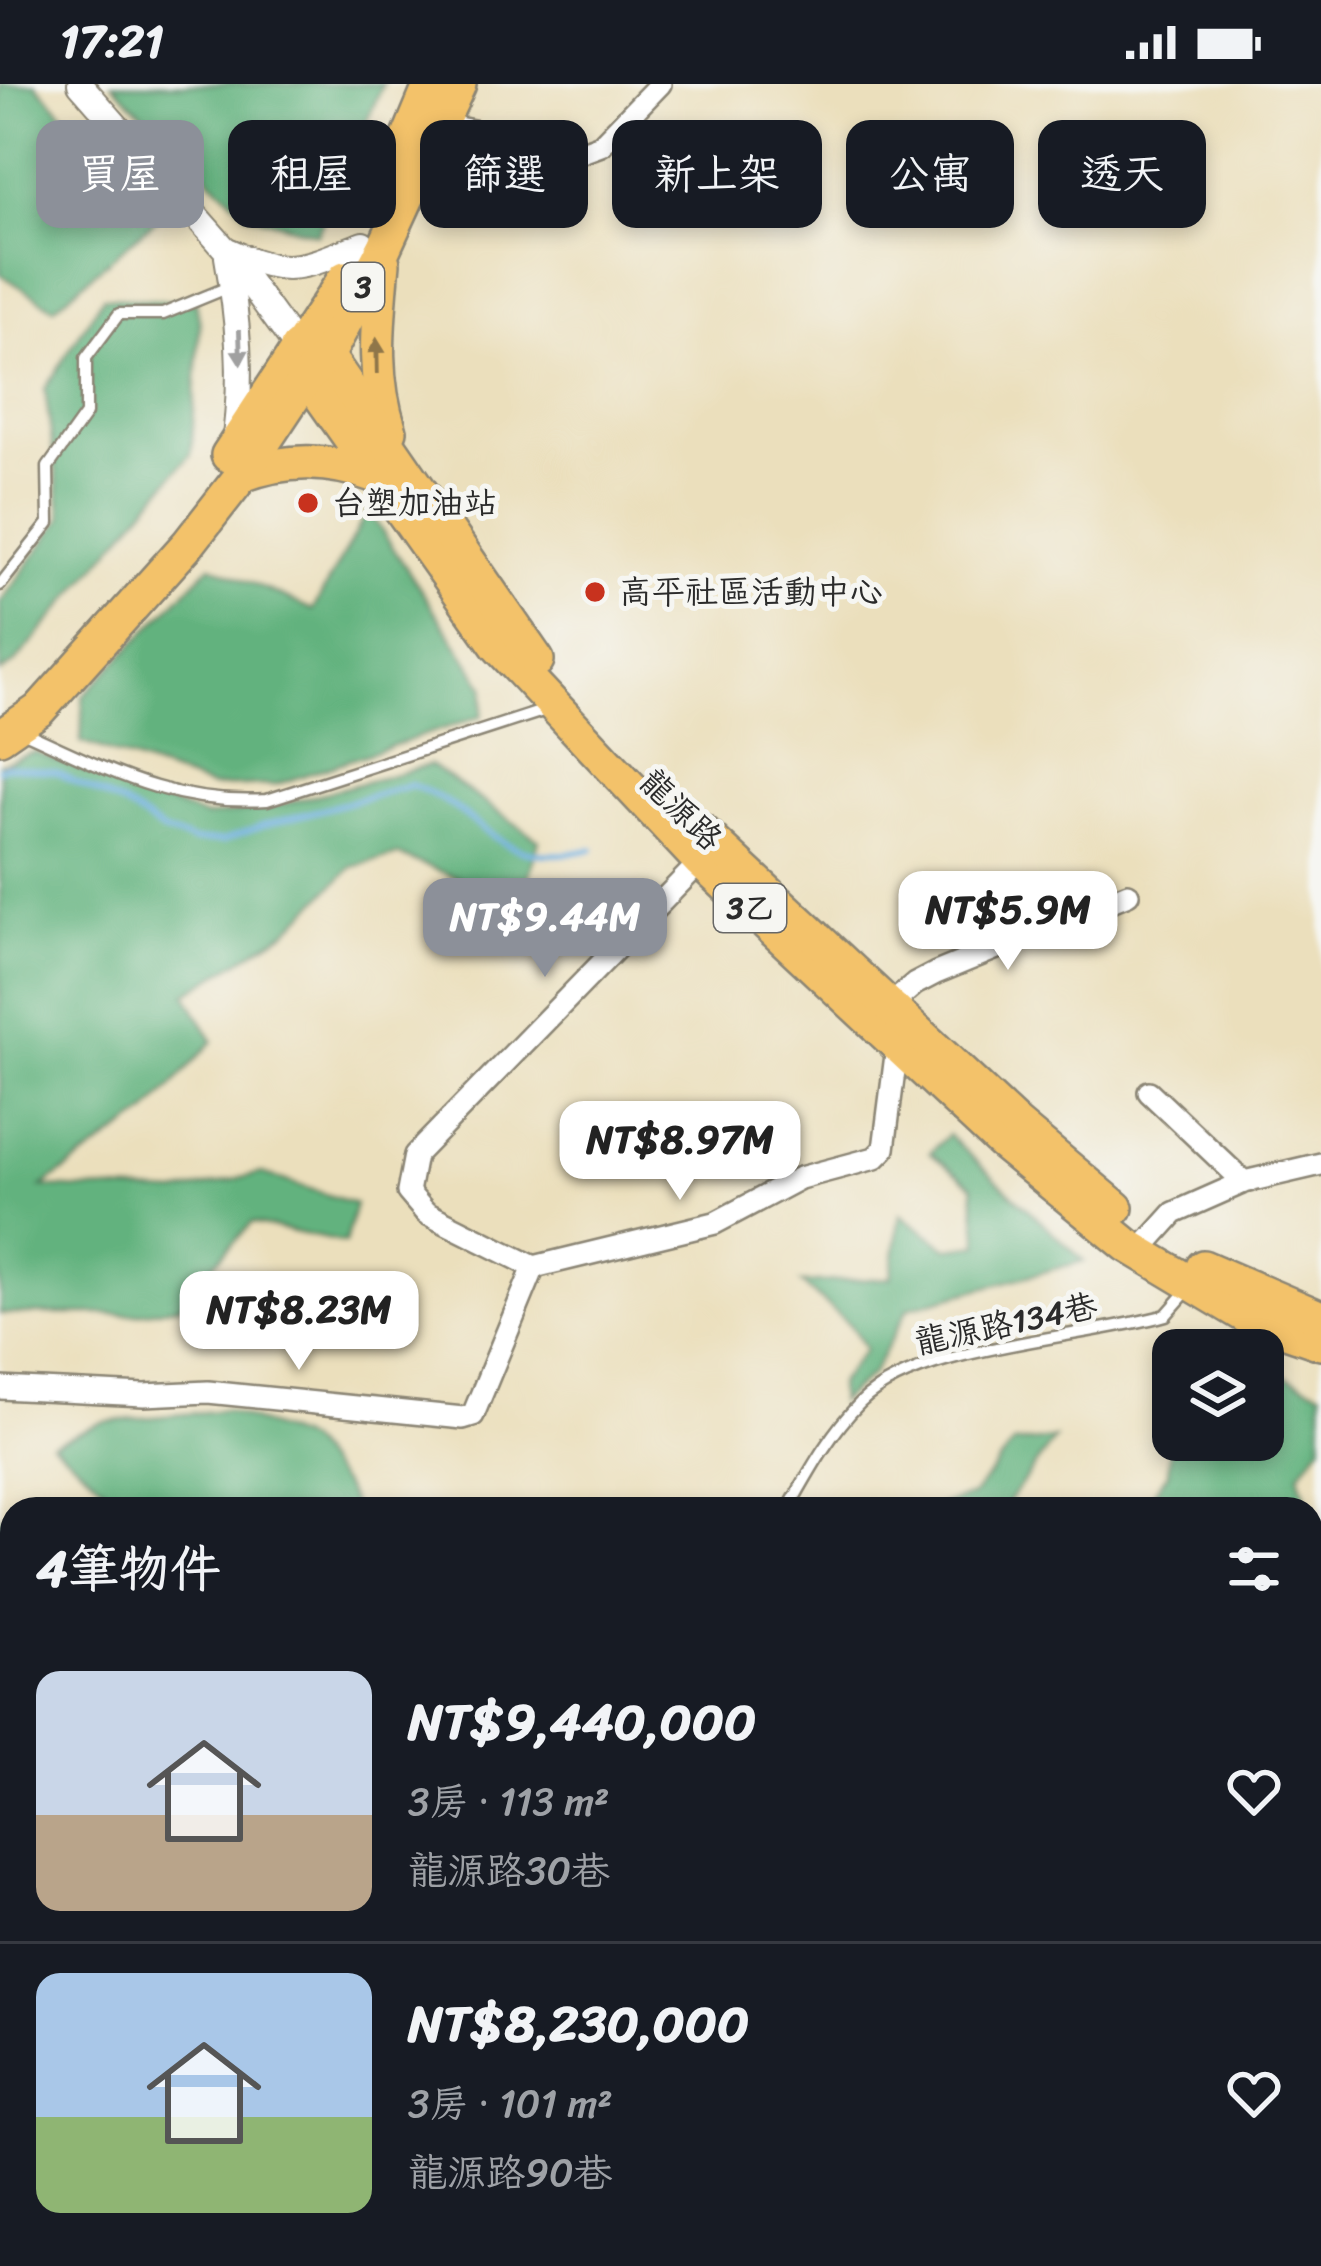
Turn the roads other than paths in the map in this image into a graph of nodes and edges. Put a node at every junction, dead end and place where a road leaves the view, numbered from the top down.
1 (80, 84) edge
2 (459, 84) edge
3 (660, 84) edge
4 (430, 108) edge
5 (374, 246) junction
6 (225, 249) junction
7 (232, 286) junction
8 (310, 360) junction
9 (238, 461) junction
10 (388, 469) junction
11 (0, 585) edge
12 (553, 708) junction
13 (4, 725) edge
14 (709, 853) junction
15 (1128, 894) dead end
16 (879, 1014) junction
17 (897, 1047) junction
18 (1149, 1092) dead end
19 (1321, 1164) edge
20 (1244, 1182) junction
21 (1145, 1245) junction
22 (534, 1268) junction
23 (1197, 1276) junction
24 (1321, 1318) edge
25 (1321, 1343) edge
26 (0, 1388) edge
27 (795, 1497) edge

1 - 6 street
2 - 4 main road, 3
3 - 4 street
4 - 5 main road, 3
5 - 6 street
5 - 8 main road, 3
10 -> 5 main road
6 - 7 street
6 - 8 street
7 -> 9 street
7 - 11 lane
8 - 9 main road, 3
8 - 10 main road, 3乙
9 - 10 main road
9 - 13 main road, 3
10 - 12 main road, 3乙
10 - 14 main road, 龍源路 / 3乙
12 - 13 lane
12 - 14 main road, 3乙
14 - 16 main road, 3乙
14 - 22 street
15 - 16 street
16 - 17 main road, 3乙
16 - 21 main road, 3乙
17 - 21 main road, 3乙
17 - 22 street
18 - 20 street
19 - 20 street
20 - 21 street
21 - 23 main road, 3乙
22 - 26 street
23 - 24 main road, 3乙
23 - 25 main road, 3乙
23 - 27 lane, 龍源路134巷

